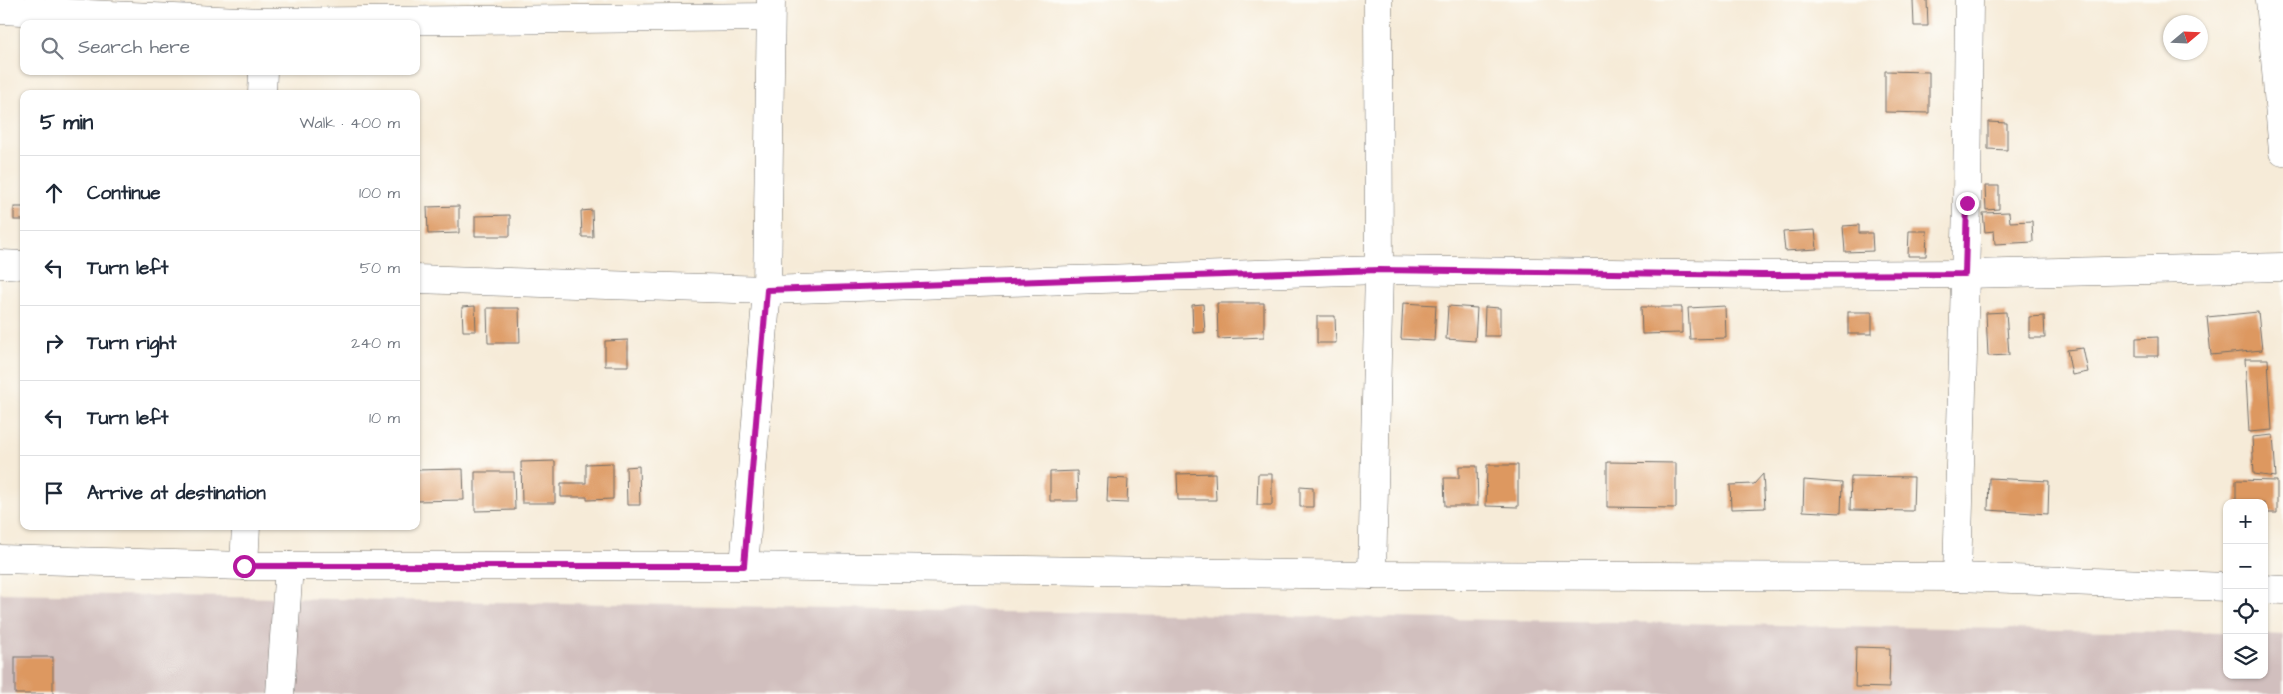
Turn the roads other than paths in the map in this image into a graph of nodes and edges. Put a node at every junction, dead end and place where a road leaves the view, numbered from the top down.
1 (1378, 0) edge
2 (1970, 0) edge
3 (2270, 0) edge
4 (771, 9) edge
5 (0, 10) edge
6 (265, 15) edge
7 (263, 75) edge
8 (262, 90) edge
9 (2283, 152) edge
10 (0, 264) edge
11 (20, 265) edge
12 (2283, 267) edge
13 (1379, 270) junction
14 (1965, 274) junction
15 (420, 279) edge
16 (767, 290) junction
17 (246, 530) edge
18 (0, 559) edge
19 (244, 566) junction
20 (289, 566) junction
21 (744, 566) junction
22 (1372, 575) junction
23 (1957, 577) junction
24 (2223, 588) edge
25 (2268, 589) edge
26 (2283, 590) edge
27 (280, 694) edge

1 - 13 street
2 - 14 street
3 - 9 street
4 - 6 street
4 - 16 street
5 - 6 street
7 - 8 street
10 - 11 street
12 - 14 street
13 - 14 street
13 - 16 street
13 - 22 street
14 - 23 street
15 - 16 street
16 - 21 street
17 - 19 street
18 - 19 street
19 - 20 street
20 - 21 street
20 - 27 street
21 - 22 street
22 - 23 street
23 - 24 street
25 - 26 street

